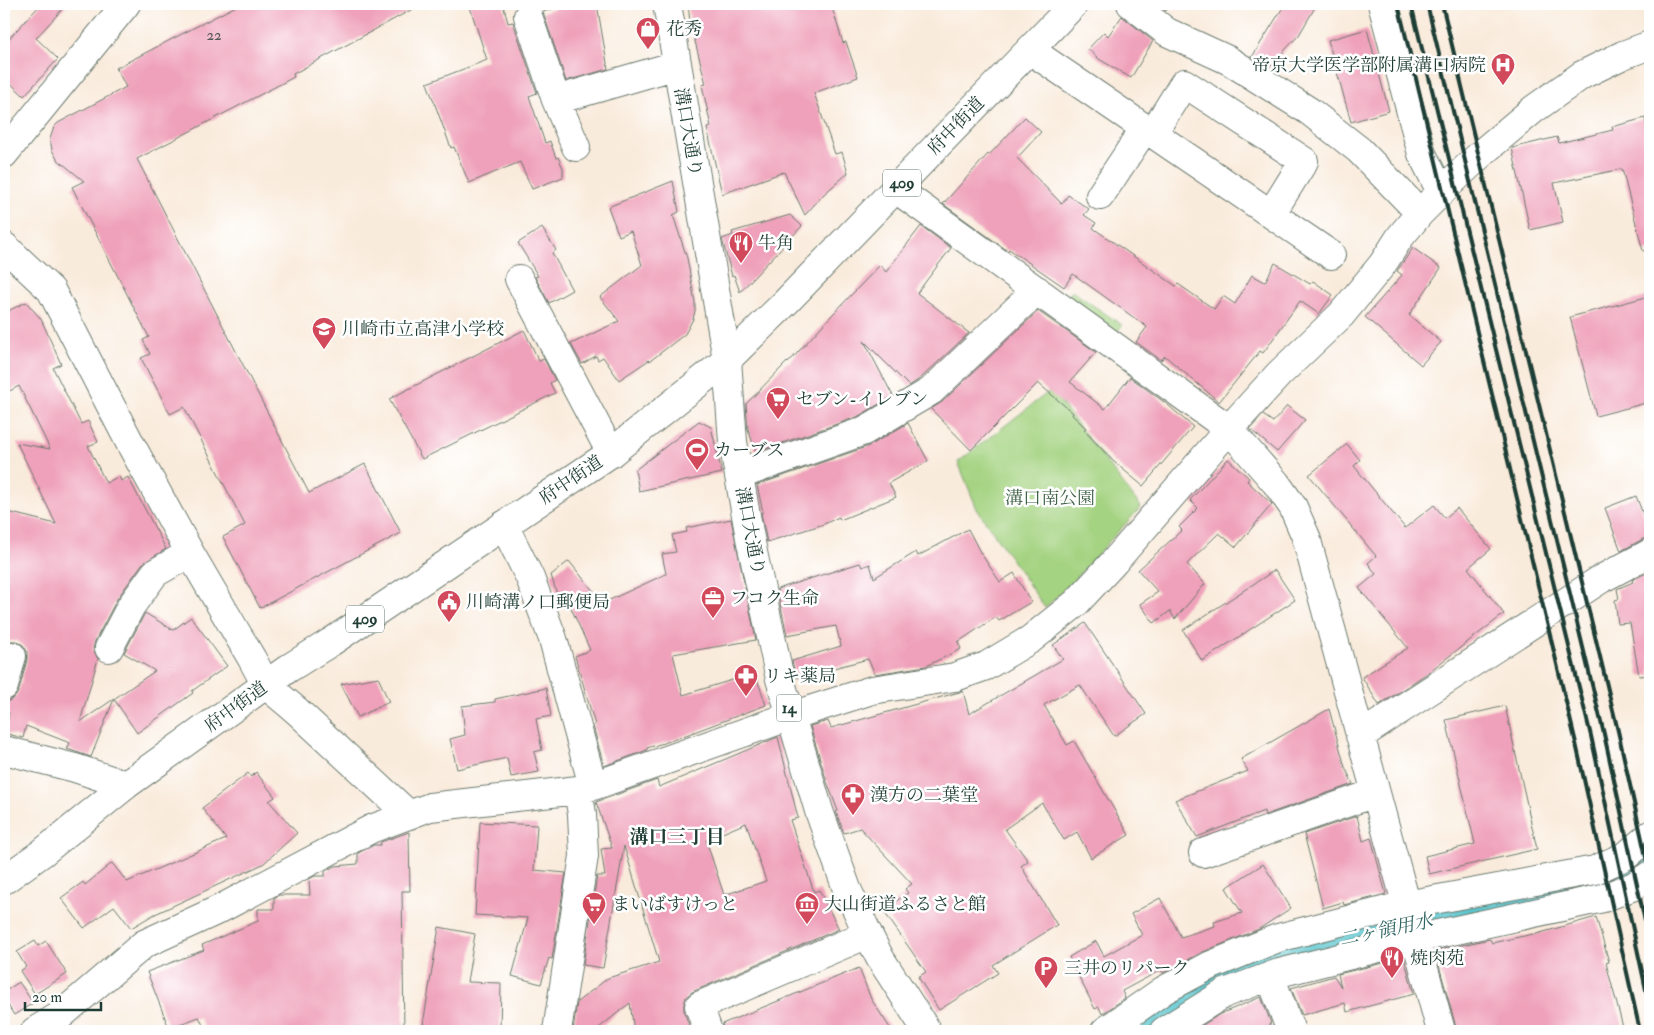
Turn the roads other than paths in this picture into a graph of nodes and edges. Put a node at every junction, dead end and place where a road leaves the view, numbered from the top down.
1 (126, 4) edge
2 (667, 4) edge
3 (1074, 4) edge
4 (1131, 4) edge
5 (1382, 4) edge
6 (528, 16) dead end
7 (1650, 45) edge
8 (1030, 50) junction
9 (677, 66) junction
10 (556, 100) junction
11 (1149, 131) junction
12 (576, 147) dead end
13 (4, 154) edge
14 (896, 189) junction
15 (1441, 192) junction
16 (1100, 196) dead end
17 (1420, 213) junction
18 (1271, 214) junction
19 (4, 246) edge
20 (1331, 254) dead end
21 (519, 279) dead end
22 (1036, 290) junction
23 (727, 360) junction
24 (1229, 429) junction
25 (611, 453) junction
26 (739, 475) junction
27 (504, 525) junction
28 (190, 553) junction
29 (1650, 553) edge
30 (109, 648) dead end
31 (12, 656) dead end
32 (266, 685) junction
33 (4, 686) edge
34 (791, 716) junction
35 (1360, 736) junction
36 (4, 750) edge
37 (126, 786) junction
38 (585, 788) junction
39 (1376, 792) junction
40 (408, 815) junction
41 (1650, 835) edge
42 (1204, 853) dead end
43 (1650, 875) edge
44 (4, 880) edge
45 (1411, 922) junction
46 (868, 934) junction
47 (1270, 976) junction
48 (66, 1023) edge
49 (552, 1029) edge
50 (35, 1031) edge
51 (708, 1031) edge
52 (927, 1031) edge
53 (1105, 1031) edge
54 (1164, 1031) edge
55 (1291, 1031) edge
56 (1441, 1031) edge

1 - 13 main road
2 - 9 main road, 溝口大通り
3 - 8 main road, 府中街道 / 409
4 - 17 main road
5 - 15 main road
6 - 10 main road
7 - 15 main road
8 - 11 main road
8 - 14 main road, 府中街道 / 409
9 - 10 main road
9 - 23 main road, 溝口大通り
10 - 12 main road
11 - 16 main road
11 - 18 main road
11 - 18 main road
14 - 22 main road
14 - 23 main road, 府中街道 / 409
15 - 17 main road
17 - 24 main road
18 - 20 main road
19 - 28 main road
21 - 25 main road
22 - 24 main road
22 - 26 main road
23 - 25 main road, 府中街道 / 409
23 - 26 main road, 溝口大通り / 14
24 - 34 main road
24 - 35 main road
25 - 27 main road, 府中街道 / 409
26 - 34 main road, 溝口大通り / 14
27 - 32 main road, 府中街道 / 409
27 - 38 main road
28 - 30 main road
28 - 32 main road
29 - 35 main road
31 - 33 main road
32 - 37 main road, 府中街道 / 409
32 - 40 main road
34 - 38 main road
34 - 46 main road, 溝口大通り / 14
35 - 39 main road
36 - 37 main road
37 - 44 main road, 府中街道 / 409
38 - 40 main road
38 - 49 main road
39 - 42 main road
39 - 45 main road
40 - 48 main road
41 - 45 main road
43 - 45 main road
45 - 47 main road
45 - 53 main road
45 - 56 main road
46 - 51 main road
46 - 52 main road, 溝口大通り / 14
47 - 54 main road
47 - 55 main road
48 - 50 main road

